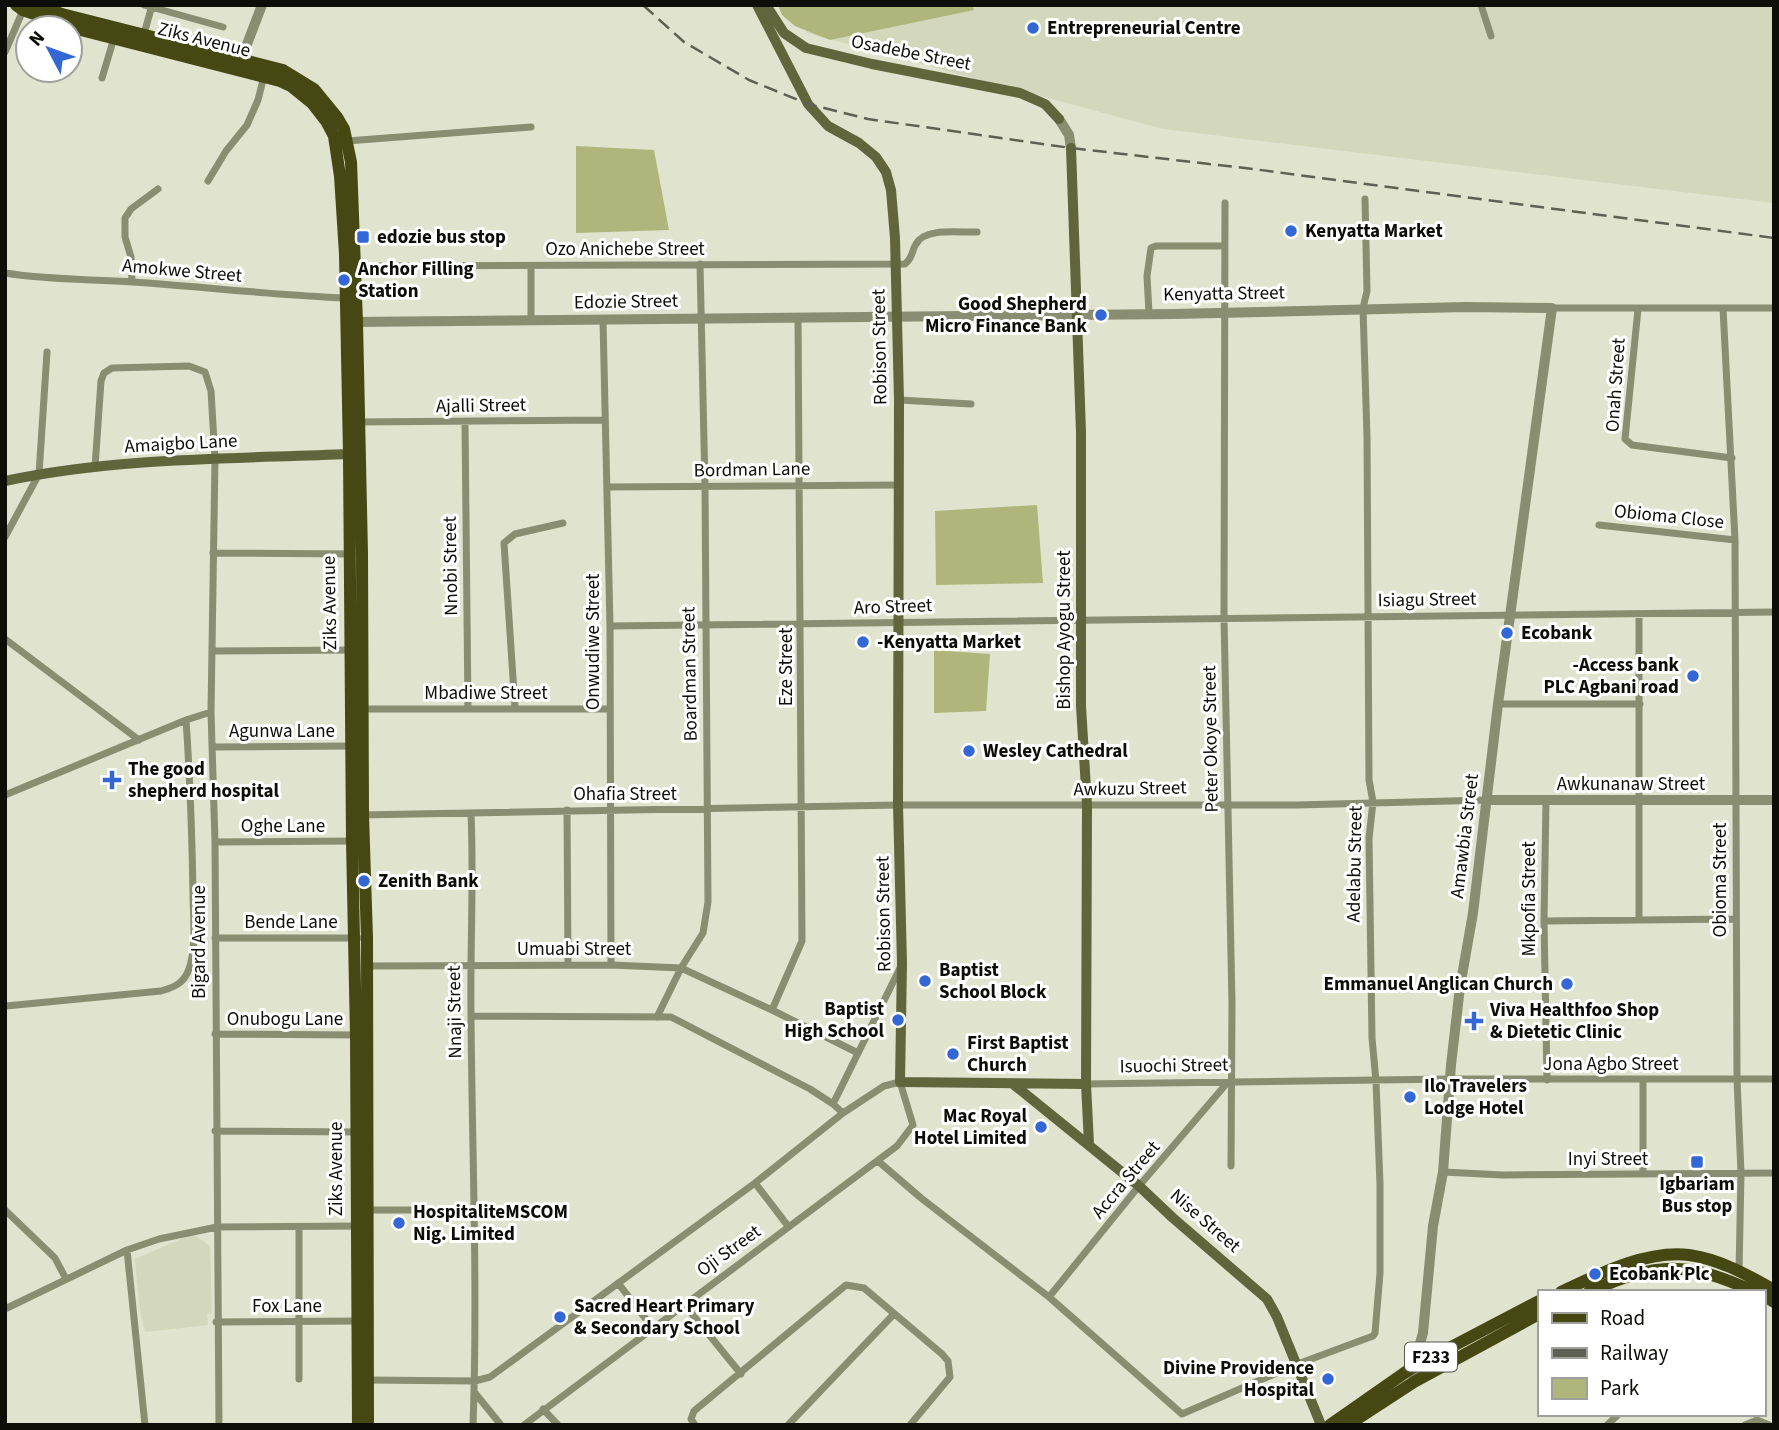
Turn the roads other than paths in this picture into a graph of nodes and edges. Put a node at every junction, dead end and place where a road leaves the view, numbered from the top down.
1 (38, 5) edge
2 (176, 5) edge
3 (262, 5) edge
4 (757, 5) edge
5 (766, 5) edge
6 (1481, 5) edge
7 (22, 7) edge
8 (147, 7) edge
9 (40, 14) edge
10 (170, 14) junction
11 (223, 27) dead end
12 (84, 30) edge
13 (116, 32) junction
14 (144, 34) junction
15 (1492, 36) dead end
16 (789, 37) junction
17 (776, 44) junction
18 (5, 52) edge
19 (239, 63) junction
20 (264, 75) junction
21 (102, 78) dead end
22 (1059, 119) joint
23 (531, 127) dead end
24 (347, 141) junction
25 (1071, 148) joint
26 (208, 181) dead end
27 (158, 189) dead end
28 (1366, 199) dead end
29 (1224, 203) dead end
30 (977, 232) dead end
31 (1224, 246) junction
32 (700, 264) junction
33 (895, 264) junction
34 (531, 266) junction
35 (350, 267) junction
36 (5, 273) edge
37 (132, 282) junction
38 (351, 297) junction
39 (1363, 308) junction
40 (1552, 308) junction
41 (1723, 308) junction
42 (1774, 308) edge
43 (1638, 309) junction
44 (1224, 312) junction
45 (1149, 313) junction
46 (1078, 314) junction
47 (896, 316) junction
48 (798, 317) junction
49 (702, 318) junction
50 (531, 319) junction
51 (603, 320) junction
52 (351, 322) junction
53 (47, 352) dead end
54 (899, 400) junction
55 (971, 404) dead end
56 (605, 420) junction
57 (354, 422) junction
58 (465, 423) junction
59 (354, 454) junction
60 (1732, 458) junction
61 (215, 459) junction
62 (95, 467) junction
63 (39, 474) junction
64 (5, 481) edge
65 (800, 485) junction
66 (898, 485) junction
67 (705, 486) junction
68 (607, 487) junction
69 (563, 523) dead end
70 (1599, 525) dead end
71 (5, 537) edge
72 (1735, 540) junction
73 (212, 553) junction
74 (355, 554) junction
75 (1734, 612) junction
76 (1774, 612) edge
77 (1511, 615) junction
78 (1639, 615) junction
79 (1224, 617) junction
80 (1368, 617) junction
81 (899, 621) junction
82 (1082, 621) junction
83 (802, 625) junction
84 (610, 626) junction
85 (704, 626) junction
86 (5, 639) edge
87 (356, 650) junction
88 (213, 651) junction
89 (1498, 704) junction
90 (1640, 704) junction
91 (515, 708) junction
92 (357, 709) junction
93 (468, 709) junction
94 (609, 709) junction
95 (211, 712) junction
96 (186, 719) junction
97 (139, 740) junction
98 (357, 746) junction
99 (213, 747) junction
100 (5, 795) edge
101 (1488, 800) junction
102 (1774, 800) edge
103 (1546, 801) junction
104 (1640, 801) junction
105 (1735, 801) junction
106 (1373, 802) junction
107 (1228, 804) junction
108 (898, 805) junction
109 (1087, 805) junction
110 (802, 807) junction
111 (567, 810) junction
112 (611, 810) junction
113 (708, 810) junction
114 (471, 813) junction
115 (357, 815) junction
116 (352, 841) junction
117 (215, 842) junction
118 (1639, 919) junction
119 (1736, 919) junction
120 (1544, 921) junction
121 (215, 938) junction
122 (361, 938) junction
123 (902, 963) junction
124 (611, 964) junction
125 (470, 965) junction
126 (568, 965) junction
127 (361, 966) junction
128 (681, 968) junction
129 (6, 1006) edge
130 (772, 1010) junction
131 (471, 1016) junction
132 (657, 1017) junction
133 (215, 1034) junction
134 (362, 1035) junction
135 (858, 1053) junction
136 (1449, 1079) junction
137 (1737, 1079) junction
138 (1774, 1079) edge
139 (1547, 1080) junction
140 (1643, 1080) junction
141 (1377, 1081) junction
142 (900, 1083) junction
143 (1230, 1083) junction
144 (1013, 1084) junction
145 (1086, 1084) junction
146 (833, 1104) junction
147 (843, 1113) junction
148 (215, 1131) junction
149 (361, 1132) junction
150 (1089, 1144) junction
151 (878, 1161) junction
152 (1231, 1166) dead end
153 (1443, 1172) junction
154 (1741, 1173) junction
155 (1774, 1173) edge
156 (1643, 1174) junction
157 (755, 1183) junction
158 (1139, 1186) junction
159 (5, 1210) edge
160 (361, 1210) junction
161 (475, 1210) junction
162 (361, 1226) junction
163 (788, 1226) junction
164 (217, 1227) junction
165 (299, 1227) junction
166 (127, 1250) junction
167 (66, 1279) junction
168 (1735, 1282) edge
169 (618, 1283) junction
170 (1566, 1290) edge
171 (1594, 1290) edge
172 (1751, 1290) edge
173 (1774, 1290) edge
174 (1049, 1297) junction
175 (1538, 1301) edge
176 (684, 1304) junction
177 (5, 1309) edge
178 (1538, 1314) edge
179 (893, 1315) junction
180 (216, 1322) junction
181 (299, 1322) junction
182 (362, 1322) junction
183 (652, 1327) junction
184 (1294, 1365) junction
185 (1413, 1367) junction
186 (741, 1374) junction
187 (299, 1379) dead end
188 (362, 1380) junction
189 (475, 1381) junction
190 (1414, 1382) junction
191 (474, 1392) junction
192 (543, 1409) junction
193 (145, 1425) edge
194 (219, 1425) edge
195 (358, 1425) edge
196 (368, 1425) edge
197 (473, 1425) edge
198 (501, 1425) edge
199 (524, 1425) edge
200 (558, 1425) edge
201 (695, 1425) edge
202 (788, 1425) edge
203 (910, 1425) edge
204 (1321, 1425) edge
205 (1330, 1425) edge
206 (1348, 1425) edge
207 (1745, 1425) edge
208 (1769, 1425) edge

1 - 13 main road, Ziks Avenue
2 - 10 street
3 - 19 street
4 - 17 main road
5 - 16 main road, Osadebe Street
6 - 15 street
7 - 9 main road, Ziks Avenue
7 - 18 street
8 - 10 street
8 - 14 street
10 - 11 street
12 - 13 main road, Ziks Avenue
13 - 14 main road, Ziks Avenue
13 - 19 main road, Ziks Avenue
13 - 21 street
14 - 19 main road, Ziks Avenue
16 - 17 main road
16 - 22 main road, Osadebe Street
17 - 33 main road
19 - 20 main road, Ziks Avenue
19 - 24 main road, Ziks Avenue
20 - 26 street
20 - 35 main road, Ziks Avenue
22 - 25 street, Bishop Ayogu Street
23 - 24 street
24 - 35 main road, Ziks Avenue
25 - 46 main road, Bishop Ayogu Street
27 - 37 street
28 - 39 street, Adelabu Street
29 - 31 street, Peter Okoye Street
30 - 33 street
31 - 44 street, Peter Okoye Street
31 - 45 street
32 - 33 street, Ozo Anichebe Street
32 - 34 street, Ozo Anichebe Street
32 - 49 street, Boardman Street
33 - 47 main road, Robison Street
34 - 35 street, Ozo Anichebe Street
34 - 50 street
35 - 38 main road, Ziks Avenue
36 - 37 street, Amokwe Street
37 - 38 street, Amokwe Street
38 - 52 main road, Ziks Avenue
39 - 40 street, Kenyatta Street
39 - 44 street, Kenyatta Street
39 - 80 street, Adelabu Street
40 - 43 street
40 - 77 street, Amawbia Street
41 - 42 street
41 - 43 street
41 - 60 street, Obioma Street
43 - 60 street, Onah Street
44 - 45 street, Kenyatta Street
44 - 79 street, Peter Okoye Street
45 - 46 street, Kenyatta Street
46 - 47 street, Kenyatta Street
46 - 82 main road, Bishop Ayogu Street
47 - 48 street, Edozie Street
47 - 54 main road, Robison Street
48 - 49 street, Edozie Street
48 - 65 street, Eze Street
49 - 51 street, Edozie Street
49 - 67 street, Boardman Street
50 - 51 street, Edozie Street
50 - 52 street, Edozie Street
51 - 56 street, Onwudiwe Street
52 - 57 main road, Ziks Avenue
53 - 63 street
54 - 55 street
54 - 66 main road, Robison Street
56 - 58 street, Ajalli Street
56 - 68 street, Onwudiwe Street
57 - 58 street, Ajalli Street
57 - 59 main road, Ziks Avenue
58 - 93 street, Nnobi Street
59 - 61 main road, Amaigbo Lane
59 - 74 main road, Ziks Avenue
60 - 72 street, Obioma Street
61 - 62 main road, Amaigbo Lane
61 - 62 street, Bigard Avenue
61 - 73 street, Bigard Avenue
62 - 63 main road, Amaigbo Lane
63 - 64 main road, Amaigbo Lane
63 - 71 street
65 - 66 street, Bordman Lane
65 - 67 street, Bordman Lane
65 - 83 street, Eze Street
66 - 81 main road, Robison Street
67 - 68 street, Bordman Lane
67 - 85 street, Boardman Street
68 - 84 street, Onwudiwe Street
69 - 91 street
70 - 72 street, Obioma Close
72 - 75 street, Obioma Street
73 - 74 street
73 - 88 street, Bigard Avenue
74 - 87 main road, Ziks Avenue
75 - 76 street, Isiagu Street
75 - 78 street, Isiagu Street
75 - 105 street, Obioma Street
77 - 78 street, Isiagu Street
77 - 80 street, Isiagu Street
77 - 89 street, Amawbia Street
78 - 90 street
79 - 80 street, Isiagu Street
79 - 82 street, Isiagu Street
79 - 107 street, Peter Okoye Street
80 - 106 street, Adelabu Street
81 - 82 street, Aro Street
81 - 83 street, Aro Street
81 - 108 main road, Robison Street
82 - 109 main road, Bishop Ayogu Street
83 - 85 street, Aro Street
83 - 110 street, Eze Street
84 - 85 street, Aro Street
84 - 94 street, Onwudiwe Street
85 - 113 street, Boardman Street
86 - 97 street
87 - 88 street
87 - 92 main road, Ziks Avenue
88 - 95 street, Bigard Avenue
89 - 90 street
89 - 101 street, Amawbia Street
90 - 104 street
91 - 93 street, Mbadiwe Street
91 - 94 street, Mbadiwe Street
92 - 93 street, Mbadiwe Street
92 - 98 main road, Ziks Avenue
94 - 112 street, Onwudiwe Street
95 - 96 street
95 - 99 street, Bigard Avenue
96 - 97 street
96 - 129 street
97 - 100 street
98 - 99 street, Agunwa Lane
98 - 115 main road, Ziks Avenue
99 - 117 street, Bigard Avenue
101 - 103 street, Awkunanaw Street
101 - 106 street, Awkuzu Street
101 - 136 street, Amawbia Street
102 - 105 street, Awkunanaw Street
103 - 104 street, Awkunanaw Street
103 - 120 street, Mkpofia Street
104 - 105 street, Awkunanaw Street
104 - 118 street
105 - 119 street, Obioma Street
106 - 107 street, Awkuzu Street
106 - 141 street, Adelabu Street
107 - 109 street, Awkuzu Street
107 - 143 street, Peter Okoye Street
108 - 109 street, Awkuzu Street
108 - 110 street, Ohafia Street
108 - 123 main road, Robison Street
109 - 145 main road, Bishop Ayogu Street
110 - 113 street, Ohafia Street
110 - 130 street, Eze Street
111 - 112 street, Ohafia Street
111 - 114 street, Ohafia Street
111 - 126 street
112 - 113 street, Ohafia Street
112 - 124 street, Onwudiwe Street
113 - 128 street, Boardman Street
114 - 115 street, Ohafia Street
114 - 125 street, Nnaji Street
115 - 116 main road, Ziks Avenue
115 - 122 main road, Ziks Avenue
116 - 117 street, Oghe Lane
116 - 122 main road, Ziks Avenue
117 - 121 street, Bigard Avenue
118 - 119 street
118 - 120 street
119 - 137 street, Obioma Street
120 - 139 street, Mkpofia Street
121 - 122 street, Bende Lane
121 - 133 street, Bigard Avenue
122 - 127 main road, Ziks Avenue
123 - 135 street
123 - 142 main road, Robison Street
124 - 126 street, Umuabi Street
124 - 128 street, Umuabi Street
125 - 126 street, Umuabi Street
125 - 127 street, Umuabi Street
125 - 131 street, Nnaji Street
127 - 134 main road, Ziks Avenue
128 - 130 street, Umuabi Street
128 - 132 street, Boardman Street
130 - 135 street, Umuabi Street
131 - 132 street
131 - 161 street, Nnaji Street
132 - 146 street
133 - 134 street, Onubogu Lane
133 - 148 street, Bigard Avenue
134 - 149 main road, Ziks Avenue
135 - 146 street
136 - 139 street, Jona Agbo Street
136 - 141 street, Isuochi Street
136 - 153 street, Amawbia Street
137 - 138 street, Jona Agbo Street
137 - 140 street, Jona Agbo Street
137 - 154 street, Obioma Street
139 - 140 street, Jona Agbo Street
140 - 156 street
141 - 143 street, Isuochi Street
141 - 184 street, Adelabu Street
142 - 144 main road, Isuochi Street
142 - 147 street
142 - 151 street, Oji Street
143 - 145 street, Isuochi Street
143 - 152 street, Peter Okoye Street
143 - 158 street, Accra Street
144 - 145 main road, Isuochi Street
144 - 150 main road, Nise Street
145 - 150 main road, Bishop Ayogu Street
146 - 147 street
147 - 157 street
148 - 149 street
148 - 164 street, Bigard Avenue
149 - 160 main road, Ziks Avenue
150 - 158 main road, Nise Street
151 - 163 street, Oji Street
151 - 174 street
153 - 156 street, Inyi Street
153 - 185 street, Amawbia Street
154 - 155 street, Inyi Street
154 - 156 street, Inyi Street
154 - 168 street, Obioma Street
157 - 163 street
157 - 169 street
158 - 174 street, Accra Street
158 - 184 main road, Nise Street
159 - 167 street
160 - 161 street
160 - 162 main road, Ziks Avenue
161 - 189 street, Nnaji Street
162 - 165 street
162 - 182 main road, Ziks Avenue
163 - 176 street, Oji Street
164 - 165 street
164 - 166 street
164 - 180 street, Bigard Avenue
165 - 181 street
166 - 167 street
166 - 193 street
167 - 177 street
168 - 170 main road
168 - 171 main road
168 - 172 main road
168 - 173 main road
169 - 183 street
169 - 189 street
174 - 184 street
175 - 185 main road, F233
176 - 183 street, Oji Street
176 - 186 street
178 - 190 main road, F233
179 - 186 street
179 - 202 street
179 - 203 street
180 - 181 street, Fox Lane
180 - 194 street, Bigard Avenue
181 - 182 street, Fox Lane
181 - 187 street
182 - 188 main road, Ziks Avenue
183 - 192 street, Oji Street
184 - 204 main road, Nise Street
185 - 190 street, Amawbia Street
185 - 205 main road, F233
186 - 201 street
188 - 189 street
188 - 195 main road, Ziks Avenue
188 - 196 main road, Ziks Avenue
189 - 191 street, Nnaji Street
190 - 206 main road, F233
191 - 197 street, Nnaji Street
191 - 198 street
192 - 199 street, Oji Street
192 - 200 street
207 - 208 street

